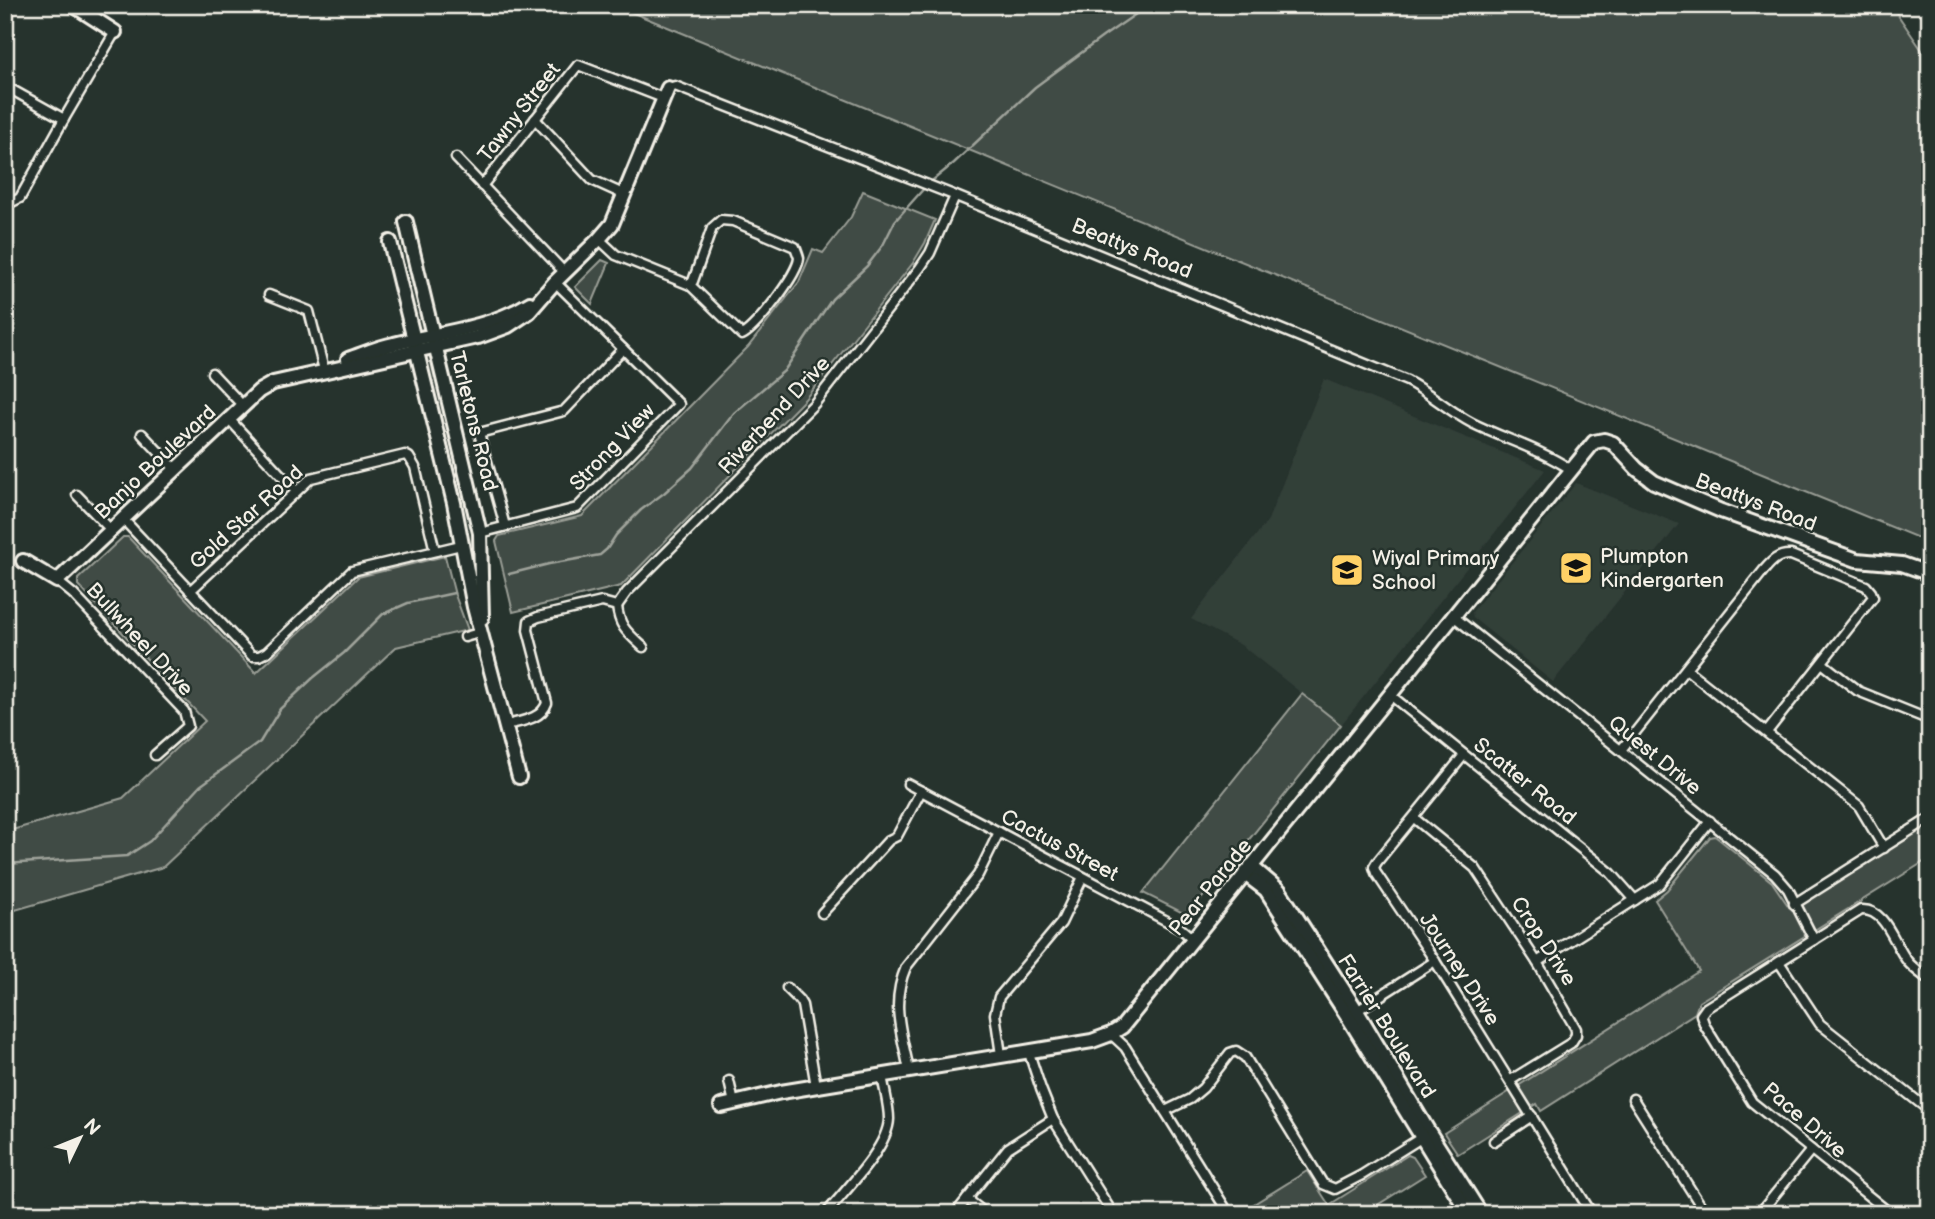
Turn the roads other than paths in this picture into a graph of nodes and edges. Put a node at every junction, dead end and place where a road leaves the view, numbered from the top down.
1 (73, 5) edge
2 (115, 32) joint
3 (5, 86) edge
4 (666, 93) junction
5 (64, 119) junction
6 (535, 119) junction
7 (456, 158) dead end
8 (482, 186) junction
9 (625, 195) junction
10 (955, 196) junction
11 (5, 198) edge
12 (405, 222) dead end
13 (600, 239) junction
14 (390, 242) dead end
15 (560, 278) junction
16 (690, 285) junction
17 (269, 295) dead end
18 (424, 343) junction
19 (624, 349) junction
20 (324, 370) junction
21 (212, 373) dead end
22 (243, 406) junction
23 (229, 419) junction
24 (142, 434) dead end
25 (1585, 452) joint
26 (1570, 469) junction
27 (176, 470) junction
28 (296, 491) junction
29 (77, 495) dead end
30 (123, 519) junction
31 (505, 526) junction
32 (111, 530) junction
33 (481, 533) junction
34 (461, 545) junction
35 (435, 551) junction
36 (23, 561) dead end
37 (1930, 577) edge
38 (57, 581) junction
39 (190, 591) junction
40 (618, 606) junction
41 (1452, 615) junction
42 (482, 632) junction
43 (465, 637) dead end
44 (643, 647) dead end
45 (1822, 663) junction
46 (1686, 669) junction
47 (1389, 694) junction
48 (1930, 720) edge
49 (506, 724) junction
50 (1767, 732) junction
51 (1621, 750) junction
52 (155, 755) dead end
53 (1464, 755) junction
54 (519, 777) dead end
55 (908, 784) dead end
56 (920, 791) junction
57 (1414, 818) junction
58 (1930, 818) edge
59 (1710, 821) junction
60 (999, 832) junction
61 (1884, 848) junction
62 (1248, 870) junction
63 (1083, 877) junction
64 (1635, 900) junction
65 (1794, 904) junction
66 (822, 913) dead end
67 (1193, 939) junction
68 (1814, 940) junction
69 (1435, 961) junction
70 (1537, 961) junction
71 (1780, 962) junction
72 (1930, 981) edge
73 (787, 988) dead end
74 (1352, 1014) junction
75 (1111, 1034) junction
76 (1030, 1053) junction
77 (1001, 1055) junction
78 (909, 1071) junction
79 (882, 1075) junction
80 (1511, 1080) junction
81 (729, 1081) dead end
82 (816, 1086) junction
83 (1633, 1098) dead end
84 (727, 1104) joint
85 (1165, 1111) junction
86 (1930, 1111) edge
87 (1532, 1116) junction
88 (1053, 1119) junction
89 (1425, 1135) junction
90 (1494, 1140) dead end
91 (1811, 1150) junction
92 (967, 1199) junction
93 (828, 1213) edge
94 (955, 1214) edge
95 (986, 1214) edge
96 (1113, 1214) edge
97 (1229, 1214) edge
98 (1469, 1214) edge
99 (1481, 1214) edge
100 (1592, 1214) edge
101 (1706, 1214) edge
102 (1759, 1214) edge
103 (1891, 1214) edge

1 - 2 street
2 - 5 street
3 - 5 street
4 - 6 street, Tawny Street
4 - 9 street, Banjo Boulevard
4 - 10 street, Beattys Road
5 - 11 street
6 - 8 street, Tawny Street
6 - 9 street
7 - 8 street, Strong View
8 - 15 street, Strong View
9 - 13 street, Banjo Boulevard
10 - 26 street, Beattys Road
10 - 40 street, Riverbend Drive
12 - 18 street, Tarletons Road
13 - 15 street, Banjo Boulevard
13 - 16 street
14 - 18 street, Tarletons Road
15 - 18 street, Banjo Boulevard
15 - 19 street, Strong View
16 - 16 street
17 - 20 street
18 - 20 street, Banjo Boulevard
18 - 33 street, Tarletons Road
18 - 34 street, Tarletons Road
19 - 31 street
19 - 31 street, Strong View
20 - 22 street, Banjo Boulevard
21 - 22 street
22 - 23 street, Banjo Boulevard
23 - 27 street, Banjo Boulevard
23 - 28 street
24 - 27 street
25 - 26 street, Pear Parade
25 - 37 street, Beattys Road
26 - 41 street, Pear Parade
27 - 30 street, Banjo Boulevard
28 - 35 street, Gold Star Road
28 - 39 street, Gold Star Road
29 - 32 street
30 - 32 street, Banjo Boulevard
30 - 39 street
31 - 33 street, Strong View
32 - 38 street, Banjo Boulevard
33 - 42 street, Tarletons Road
34 - 35 street
34 - 42 street, Tarletons Road
35 - 39 street
36 - 38 street
38 - 52 street, Bullwheel Drive
40 - 44 street
40 - 49 street
41 - 47 street, Pear Parade
41 - 51 street, Quest Drive
42 - 43 street
42 - 49 street, Tarletons Road
45 - 46 street
45 - 48 street
45 - 50 street
46 - 50 street
46 - 51 street
47 - 53 street, Scatter Road
47 - 62 street, Pear Parade
49 - 54 street, Tarletons Road
50 - 61 street
51 - 59 street, Quest Drive
53 - 57 street, Journey Drive
53 - 64 street, Scatter Road
55 - 56 street, Cactus Street
56 - 60 street, Cactus Street
56 - 66 street
57 - 69 street, Journey Drive
57 - 70 street, Crop Drive
58 - 61 street
59 - 64 street
59 - 65 street, Quest Drive
60 - 63 street, Cactus Street
60 - 78 street
61 - 65 street
62 - 67 street, Pear Parade
62 - 74 street, Farrier Boulevard
63 - 67 street, Cactus Street
63 - 77 street
64 - 70 street
65 - 68 street, Quest Drive
67 - 75 street, Pear Parade
68 - 71 street
68 - 72 street
69 - 74 street
69 - 80 street, Journey Drive
70 - 80 street, Crop Drive
71 - 86 street
71 - 91 street, Pace Drive
73 - 82 street
74 - 89 street, Farrier Boulevard
75 - 76 street, Pear Parade
75 - 85 street
76 - 77 street, Pear Parade
76 - 88 street
77 - 78 street, Pear Parade
78 - 79 street, Pear Parade
79 - 82 street, Pear Parade
79 - 93 street
80 - 87 street, Journey Drive
81 - 84 street
82 - 84 street, Pear Parade
83 - 101 street
85 - 89 street
85 - 97 street
87 - 90 street
87 - 100 street, Journey Drive
88 - 92 street
88 - 96 street
89 - 98 street, Farrier Boulevard
89 - 99 street, Farrier Boulevard
91 - 102 street
91 - 103 street, Pace Drive
92 - 94 street
92 - 95 street

